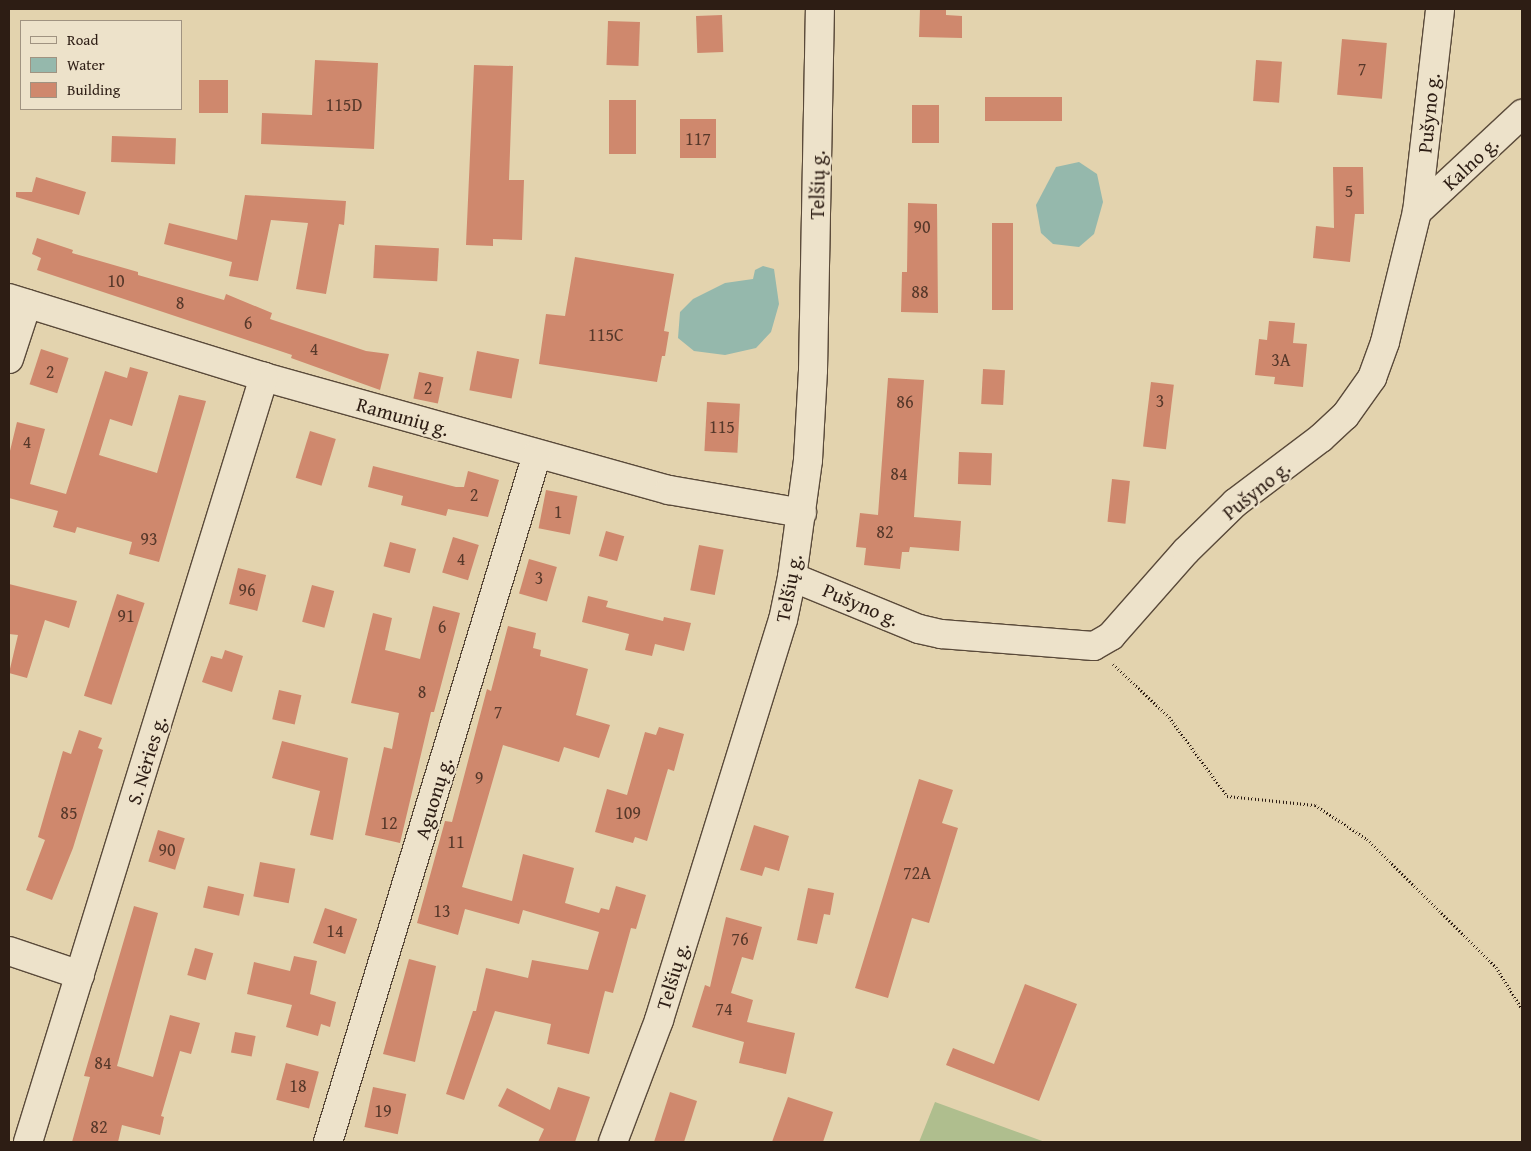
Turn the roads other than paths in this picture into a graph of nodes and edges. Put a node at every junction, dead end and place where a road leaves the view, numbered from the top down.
1 (820, 9) edge
2 (1440, 9) edge
3 (1522, 114) edge
4 (1417, 212) junction
5 (18, 301) edge
6 (9, 359) edge
7 (264, 377) junction
8 (537, 454) junction
9 (802, 513) junction
10 (792, 578) junction
11 (9, 951) edge
12 (80, 975) junction
13 (28, 1142) edge
14 (328, 1142) edge
15 (613, 1142) edge

1 - 9 street, Telšių g.
2 - 4 street, Pušyno g.
3 - 4 street, Kalno g.
4 - 10 street, Pušyno g.
5 - 6 street
5 - 7 street, Ramunių g.
7 - 8 street, Ramunių g.
7 - 12 street, S. Nėries g.
8 - 9 street, Ramunių g.
8 - 14 street, Aguonų g.
9 - 10 street, Telšių g.
10 - 15 street, Telšių g.
11 - 12 street
12 - 13 street, S. Nėries g.

